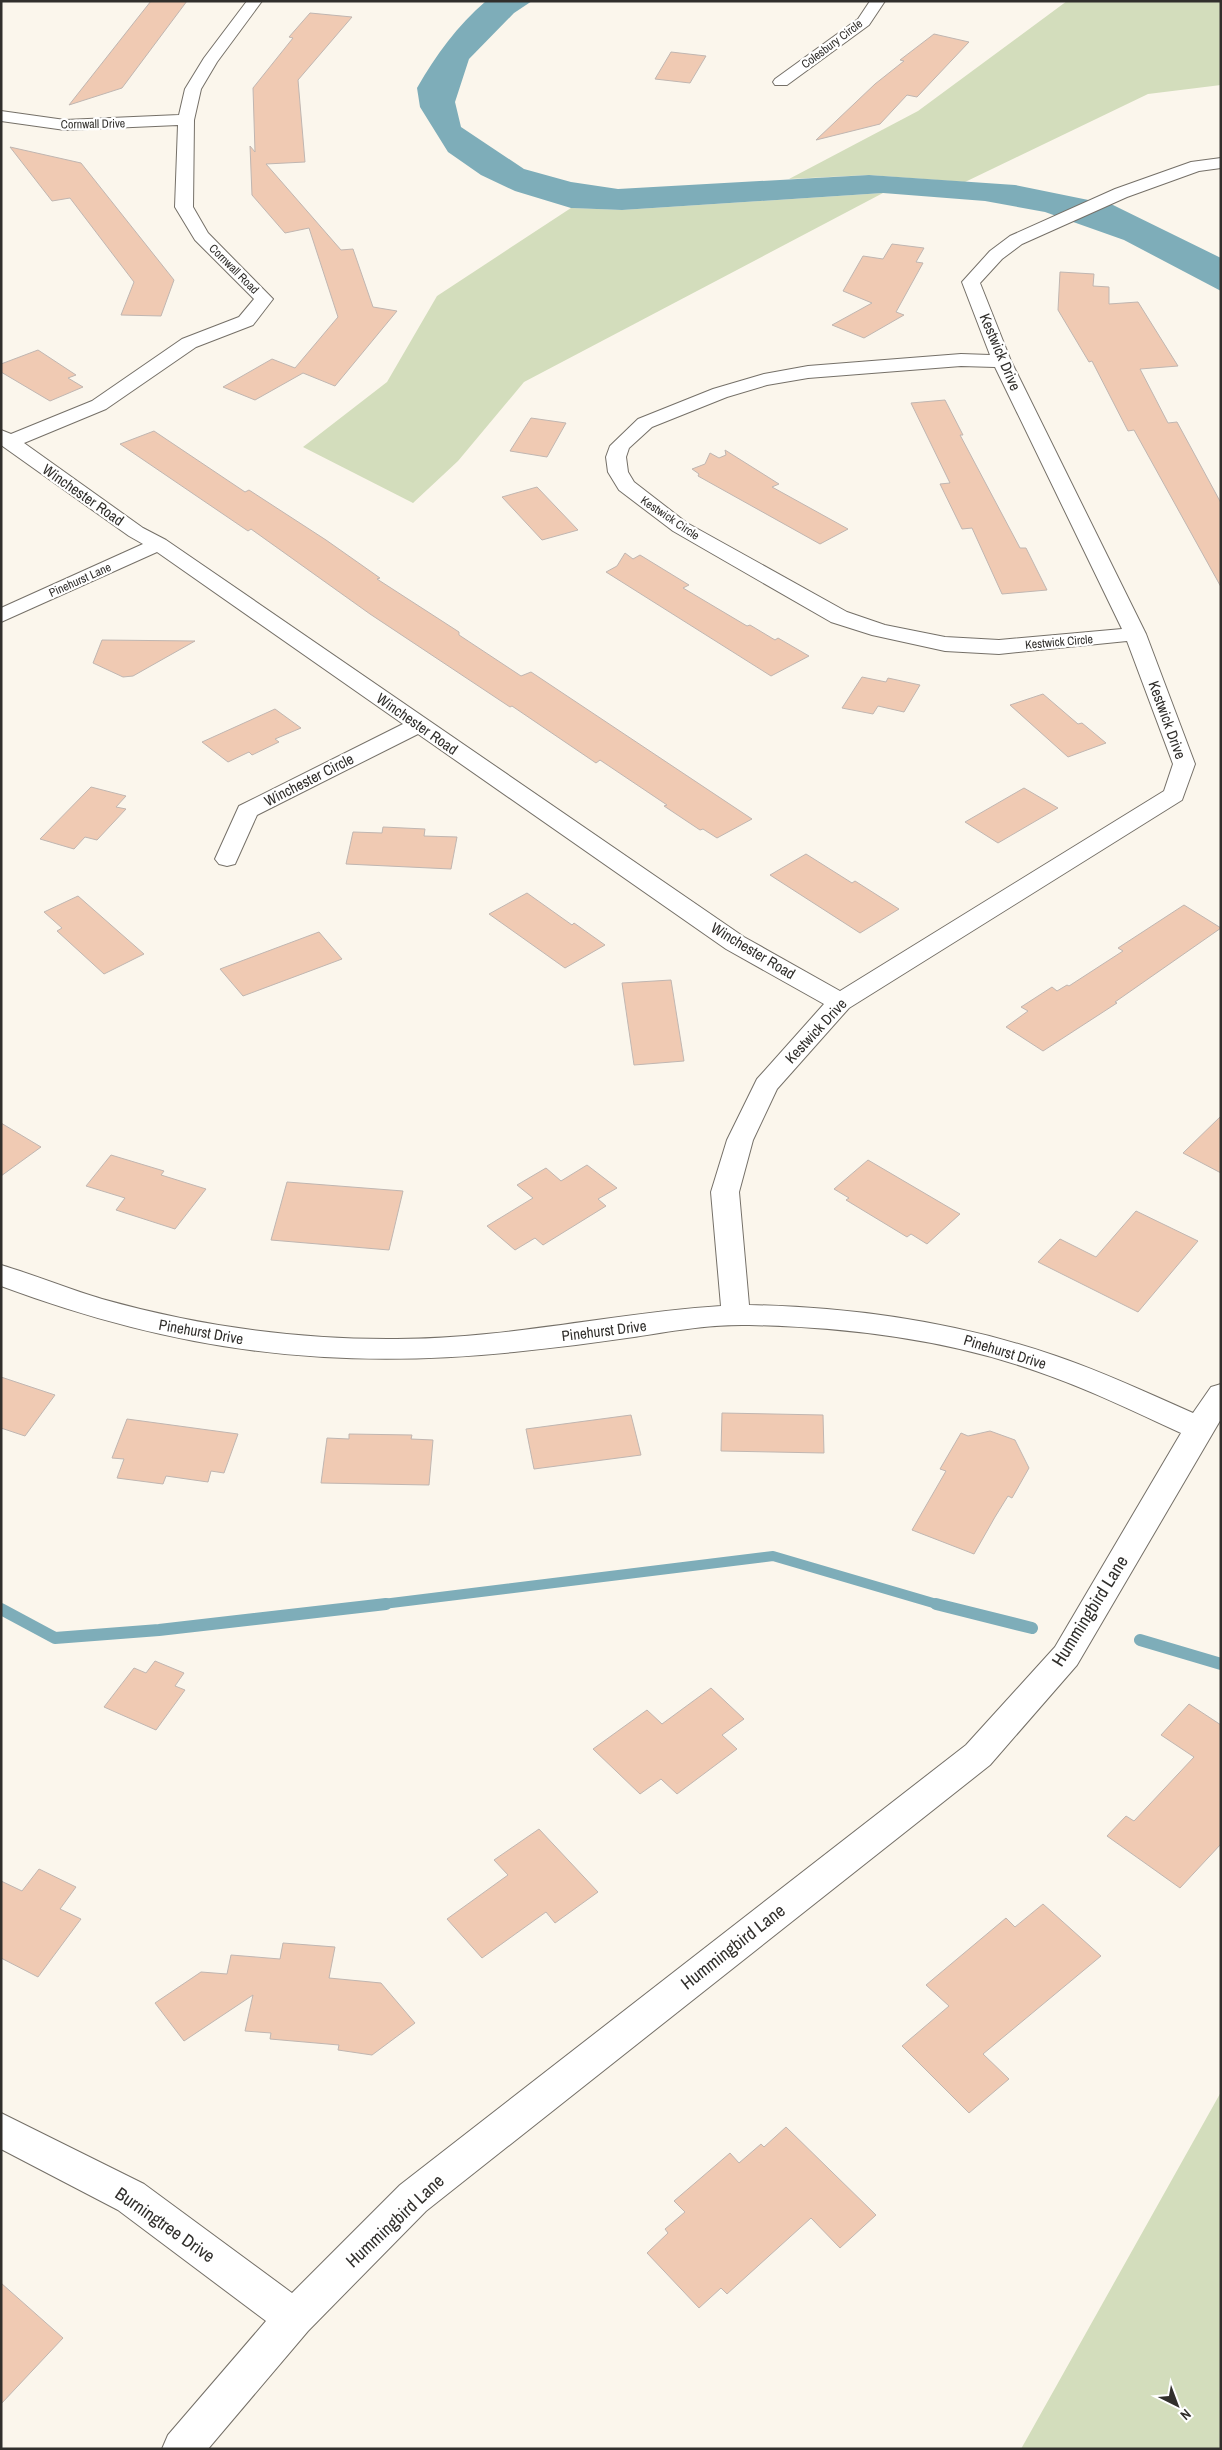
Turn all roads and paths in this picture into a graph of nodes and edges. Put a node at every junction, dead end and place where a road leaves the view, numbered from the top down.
1 (255, 1) edge
2 (878, 1) edge
3 (781, 82) dead end
4 (1, 116) edge
5 (186, 120) junction
6 (1221, 163) edge
7 (1002, 361) junction
8 (6, 439) edge
9 (159, 544) junction
10 (1, 616) edge
11 (1136, 634) junction
12 (418, 726) junction
13 (226, 859) dead end
14 (840, 1002) junction
15 (1, 1275) edge
16 (736, 1315) junction
17 (1221, 1395) edge
18 (1198, 1428) junction
19 (1, 2130) edge
20 (294, 2318) junction
21 (182, 2449) edge

1 - 5 street, Cornwall Road
2 - 3 street, Colesbury Circle
4 - 5 street, Cornwall Drive
5 - 8 street, Cornwall Road
6 - 7 street, Kestwick Drive
7 - 11 street, Kestwick Drive
7 - 11 street, Kestwick Circle
8 - 9 street, Winchester Road
9 - 10 street, Pinehurst Lane
9 - 12 street, Winchester Road
11 - 14 street, Kestwick Drive
12 - 13 street, Winchester Circle
12 - 14 street, Winchester Road
14 - 16 street, Kestwick Drive
15 - 16 street, Pinehurst Drive
16 - 18 street, Pinehurst Drive
17 - 18 street, Hummingbird Lane
18 - 20 street, Hummingbird Lane
19 - 20 street, Burningtree Drive
20 - 21 street, Hummingbird Lane

